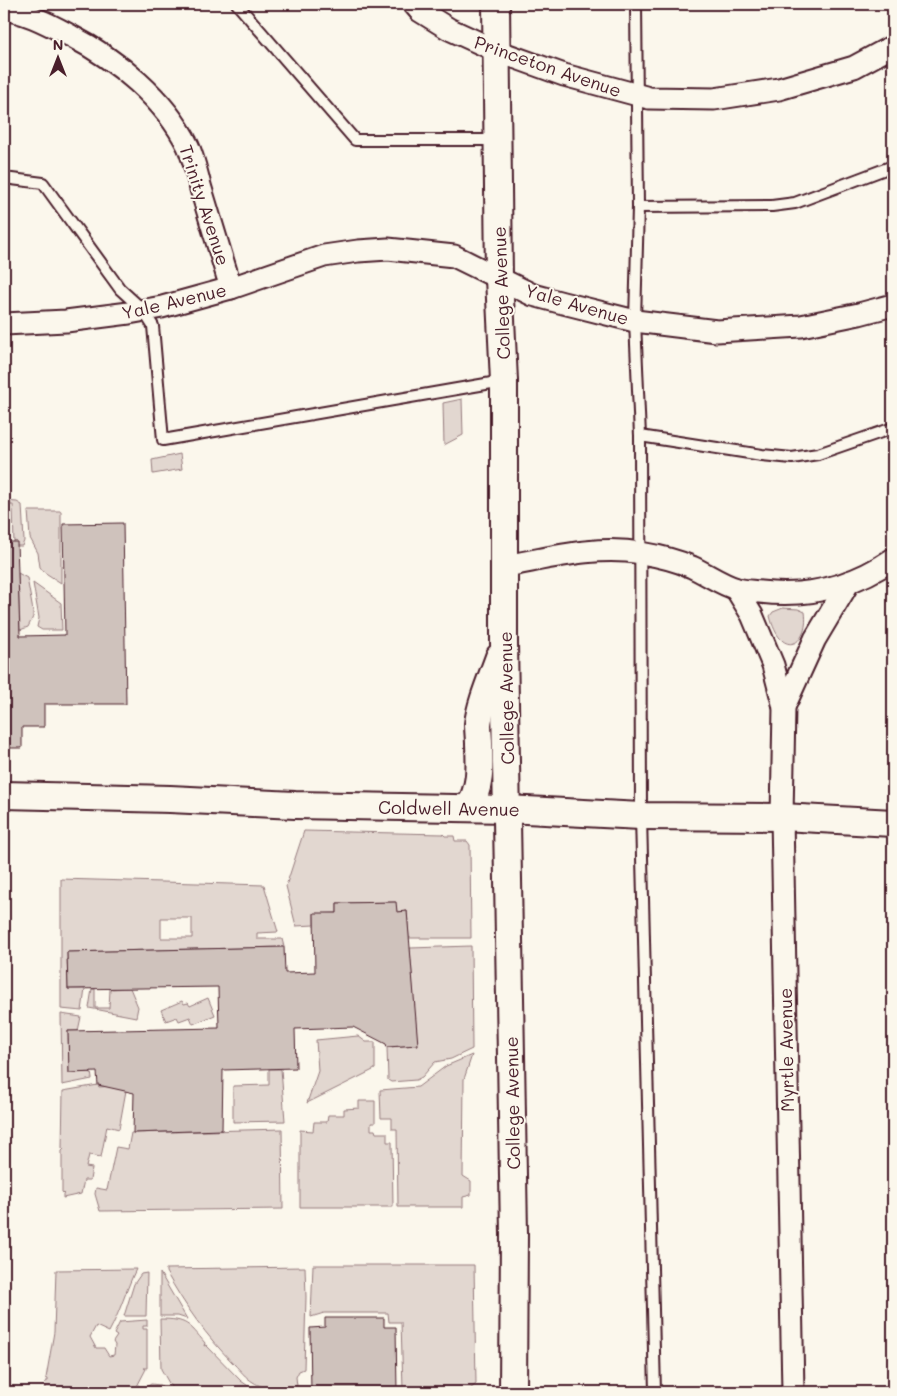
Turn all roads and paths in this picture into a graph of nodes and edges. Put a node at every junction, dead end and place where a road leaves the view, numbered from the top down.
1 (237, 4) edge
2 (414, 4) edge
3 (496, 4) edge
4 (636, 4) edge
5 (10, 8) edge
6 (893, 46) edge
7 (497, 51) junction
8 (638, 96) junction
9 (497, 140) junction
10 (893, 166) edge
11 (4, 178) edge
12 (638, 207) junction
13 (499, 278) junction
14 (231, 288) junction
15 (893, 305) edge
16 (143, 310) junction
17 (635, 321) junction
18 (4, 324) edge
19 (504, 381) junction
20 (893, 428) edge
21 (640, 436) junction
22 (640, 552) junction
23 (893, 559) edge
24 (505, 566) junction
25 (849, 582) junction
26 (736, 589) junction
27 (504, 642) junction
28 (784, 707) junction
29 (4, 795) edge
30 (469, 808) junction
31 (507, 809) junction
32 (642, 816) junction
33 (782, 817) junction
34 (893, 823) edge
35 (514, 1392) edge
36 (655, 1392) edge
37 (793, 1392) edge

1 - 9 lane
2 - 7 street, Princeton Avenue
3 - 7 street, College Avenue
4 - 8 lane
5 - 14 street, Trinity Avenue
6 - 8 street, Princeton Avenue
7 - 8 street, Princeton Avenue
7 - 9 street, College Avenue
8 - 12 lane
9 - 13 street, College Avenue
10 - 12 lane
11 - 16 lane
12 - 17 lane
13 - 14 street, Yale Avenue
13 - 17 street, Yale Avenue
13 - 19 street, College Avenue
14 - 16 street, Yale Avenue
15 - 17 street, Yale Avenue
16 - 18 street, Yale Avenue
16 - 19 lane
17 - 21 lane
19 - 24 street, College Avenue
20 - 21 lane
21 - 22 lane
22 - 24 street
22 - 26 street
22 - 32 lane
23 - 25 street
24 - 27 street, College Avenue
25 - 26 street
25 - 28 street, Myrtle Avenue
26 - 28 street, Myrtle Avenue
27 - 30 street
27 - 31 street, College Avenue
28 - 33 street, Myrtle Avenue
29 - 30 street, Coldwell Avenue
30 - 31 street, Coldwell Avenue
31 - 32 street, Coldwell Avenue
31 - 35 street, College Avenue
32 - 33 street, Coldwell Avenue
32 - 36 lane
33 - 34 street, Coldwell Avenue
33 - 37 street, Myrtle Avenue

